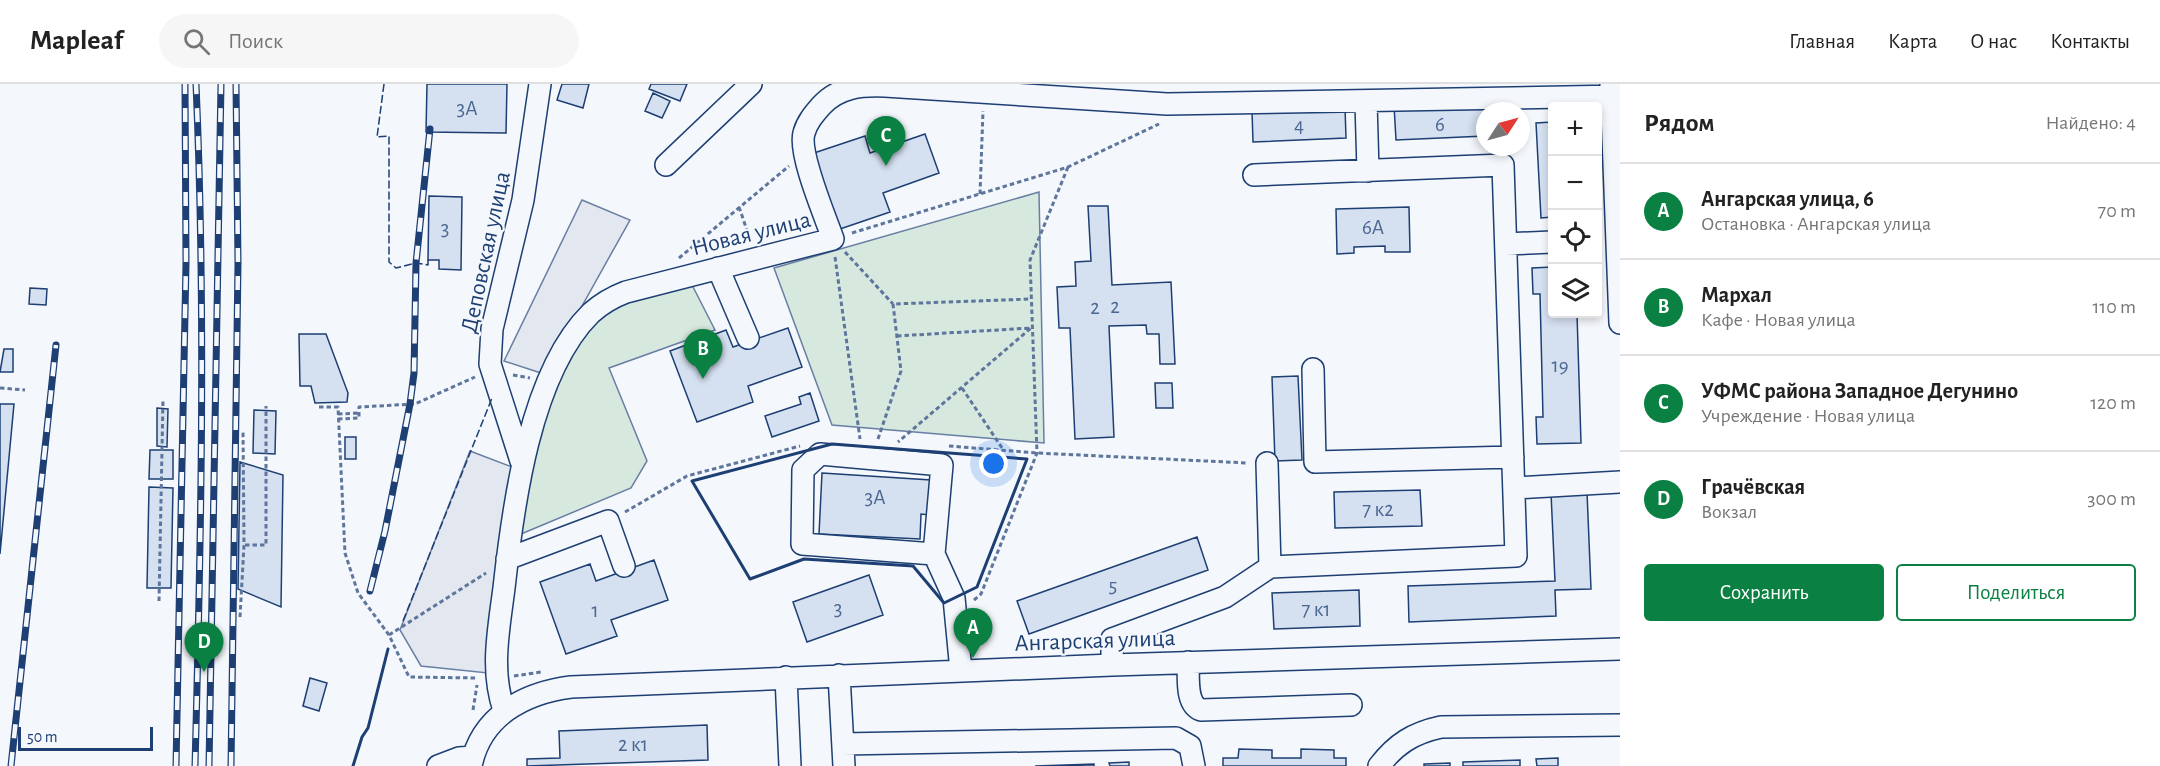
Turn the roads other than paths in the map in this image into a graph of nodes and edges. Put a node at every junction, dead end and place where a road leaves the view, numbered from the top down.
1 (540, 84) edge
2 (751, 84) edge
3 (885, 85) edge
4 (989, 87) edge
5 (1406, 92) edge
6 (1614, 92) edge
7 (1166, 94) edge
8 (1366, 102) junction
9 (666, 165) dead end
10 (1368, 171) junction
11 (1254, 175) dead end
12 (1618, 188) edge
13 (1607, 240) edge
14 (1548, 242) edge
15 (1506, 244) junction
16 (718, 268) junction
17 (1619, 285) edge
18 (1620, 323) edge
19 (748, 338) dead end
20 (1313, 369) dead end
21 (1513, 457) junction
22 (522, 461) junction
23 (1267, 464) road end
24 (1620, 482) edge
25 (1514, 488) junction
26 (934, 554) junction
27 (507, 559) junction
28 (624, 566) dead end
29 (1270, 567) junction
30 (1620, 649) edge
31 (1188, 662) junction
32 (1112, 665) junction
33 (961, 670) junction
34 (839, 675) junction
35 (786, 677) junction
36 (1352, 705) dead end
37 (504, 710) junction
38 (1620, 725) edge
39 (843, 744) junction
40 (472, 762) edge
41 (438, 766) edge
42 (790, 766) edge
43 (844, 766) edge
44 (1194, 766) edge
45 (1379, 766) edge

1 - 22 street, Деповская улица
2 - 9 street
3 - 4 street, Новая улица
3 - 16 street, Новая улица
4 - 7 street, Новая улица
5 - 6 street, Новая улица
5 - 8 street, Новая улица
6 - 12 street
7 - 8 street, Новая улица
8 - 10 street
10 - 11 street
10 - 15 street
12 - 13 street
13 - 17 street
14 - 15 street
15 - 21 street
16 - 19 street
16 - 22 street, Новая улица
17 - 18 street
20 - 21 street
21 - 25 street
22 - 27 street, Новая улица
23 - 29 street
24 - 25 street
25 - 29 street
26 - 26 street
26 - 33 street
27 - 28 street
27 - 37 street, Новая улица
29 - 32 street
30 - 31 street, Ангарская улица
31 - 32 street, Ангарская улица
31 - 36 street
32 - 33 street, Ангарская улица
33 - 34 street, Ангарская улица
34 - 35 street, Ангарская улица
34 - 39 street
35 - 37 street, Ангарская улица
35 - 42 street
37 - 40 street
38 - 45 street
39 - 43 street
39 - 44 street
40 - 41 street

